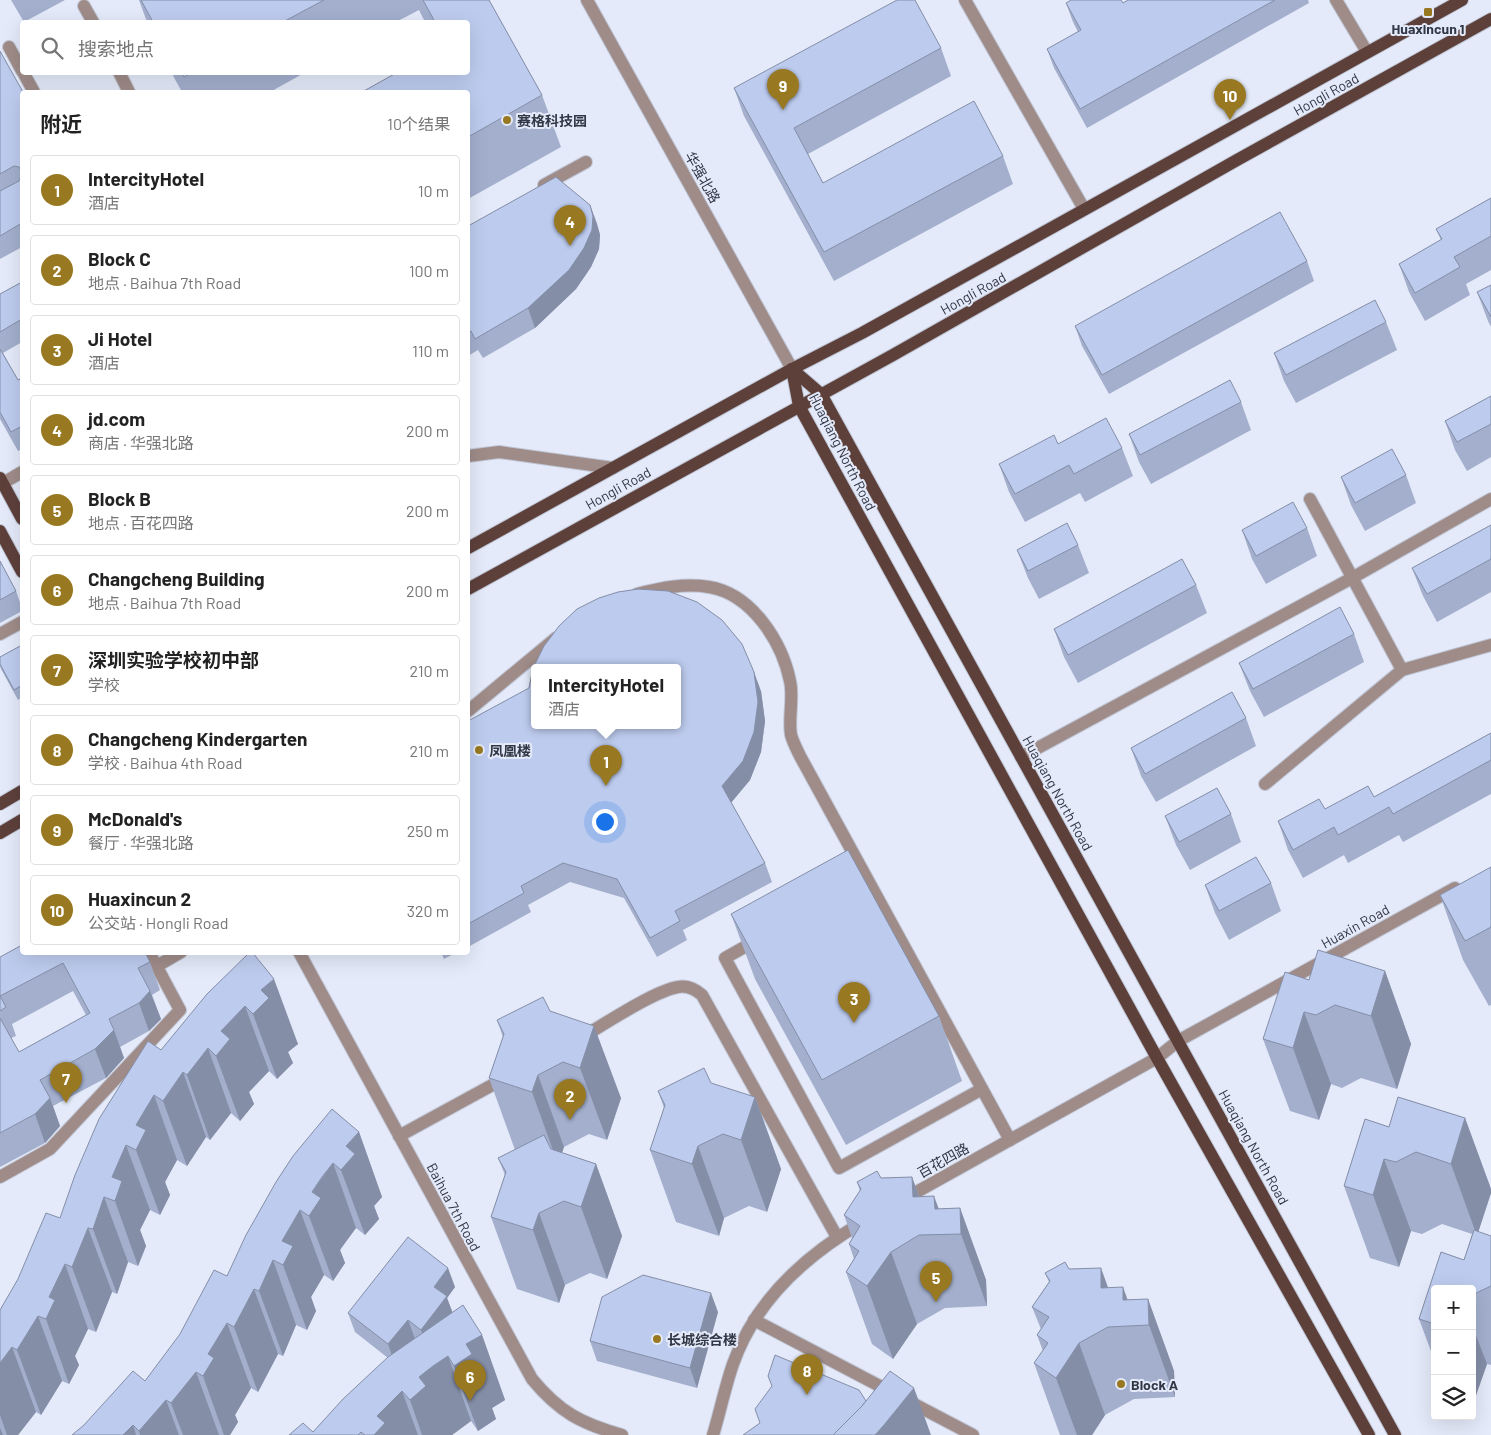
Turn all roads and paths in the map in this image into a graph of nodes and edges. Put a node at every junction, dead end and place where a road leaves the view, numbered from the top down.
1 (587, 0) edge
2 (965, 0) edge
3 (1336, 0) edge
4 (1462, 0) edge
5 (84, 6) dead end
6 (91, 20) edge
7 (1491, 20) edge
8 (9, 47) dead end
9 (1367, 52) junction
10 (20, 67) edge
11 (25, 75) edge
12 (120, 75) edge
13 (33, 90) edge
14 (128, 90) edge
15 (586, 162) dead end
16 (530, 193) edge
17 (1084, 209) junction
18 (792, 369) junction
19 (821, 394) junction
20 (799, 406) junction
21 (470, 456) edge
22 (613, 468) junction
23 (20, 473) edge
24 (1, 480) edge
25 (1310, 499) dead end
26 (1491, 499) edge
27 (20, 514) edge
28 (0, 531) edge
29 (470, 547) edge
30 (20, 568) edge
31 (1352, 578) junction
32 (470, 588) edge
33 (624, 598) edge
34 (20, 623) edge
35 (563, 633) edge
36 (0, 634) edge
37 (1491, 644) edge
38 (1402, 670) junction
39 (470, 709) edge
40 (1020, 757) junction
41 (1265, 784) dead end
42 (20, 792) edge
43 (0, 804) edge
44 (20, 821) edge
45 (0, 833) edge
46 (1465, 883) edge
47 (767, 935) edge
48 (150, 955) edge
49 (176, 955) edge
50 (301, 955) edge
51 (156, 966) junction
52 (574, 1041) edge
53 (1178, 1041) junction
54 (1157, 1058) junction
55 (521, 1070) edge
56 (982, 1089) junction
57 (399, 1136) junction
58 (1010, 1140) junction
59 (0, 1177) edge
60 (892, 1206) edge
61 (876, 1215) edge
62 (837, 1237) junction
63 (754, 1320) junction
64 (622, 1435) edge
65 (713, 1435) edge
66 (973, 1435) edge
67 (1368, 1435) edge
68 (1395, 1435) edge

1 - 18 street, 华强北路
2 - 17 street
3 - 9 street
4 - 9 main road, Hongli Road
5 - 6 street
7 - 19 main road, Hongli Road
8 - 10 street
9 - 17 main road, Hongli Road
11 - 13 street
12 - 14 street
15 - 16 street
17 - 18 main road, Hongli Road
18 - 19 main road, Huaqiang North Road
18 - 20 main road, Huaqiang North Road
18 - 22 main road, Hongli Road
19 - 20 main road, Hongli Road
19 - 40 main road, Huaqiang North Road
20 - 32 main road, Hongli Road
20 - 54 main road, Huaqiang North Road
21 - 22 street
22 - 29 main road, Hongli Road
23 - 24 street
24 - 27 main road
25 - 31 street
26 - 31 street
28 - 30 main road
31 - 38 street
31 - 40 street
33 - 56 street
34 - 36 street
35 - 39 street
37 - 38 street
38 - 41 street
40 - 53 main road, Huaqiang North Road
42 - 43 main road
44 - 45 main road
46 - 53 street, Huaxin Road
47 - 56 street
48 - 51 street
49 - 51 street
50 - 57 street, Baihua 7th Road
51 - 59 street
52 - 62 street
53 - 54 street, Huaxin Road
53 - 68 main road, Huaqiang North Road
54 - 58 street, 百花四路
54 - 67 main road, Huaqiang North Road
55 - 57 street
56 - 58 street
57 - 64 street, Baihua 7th Road
58 - 60 street, 百花四路
61 - 62 street
62 - 63 street
63 - 65 street
63 - 66 street

